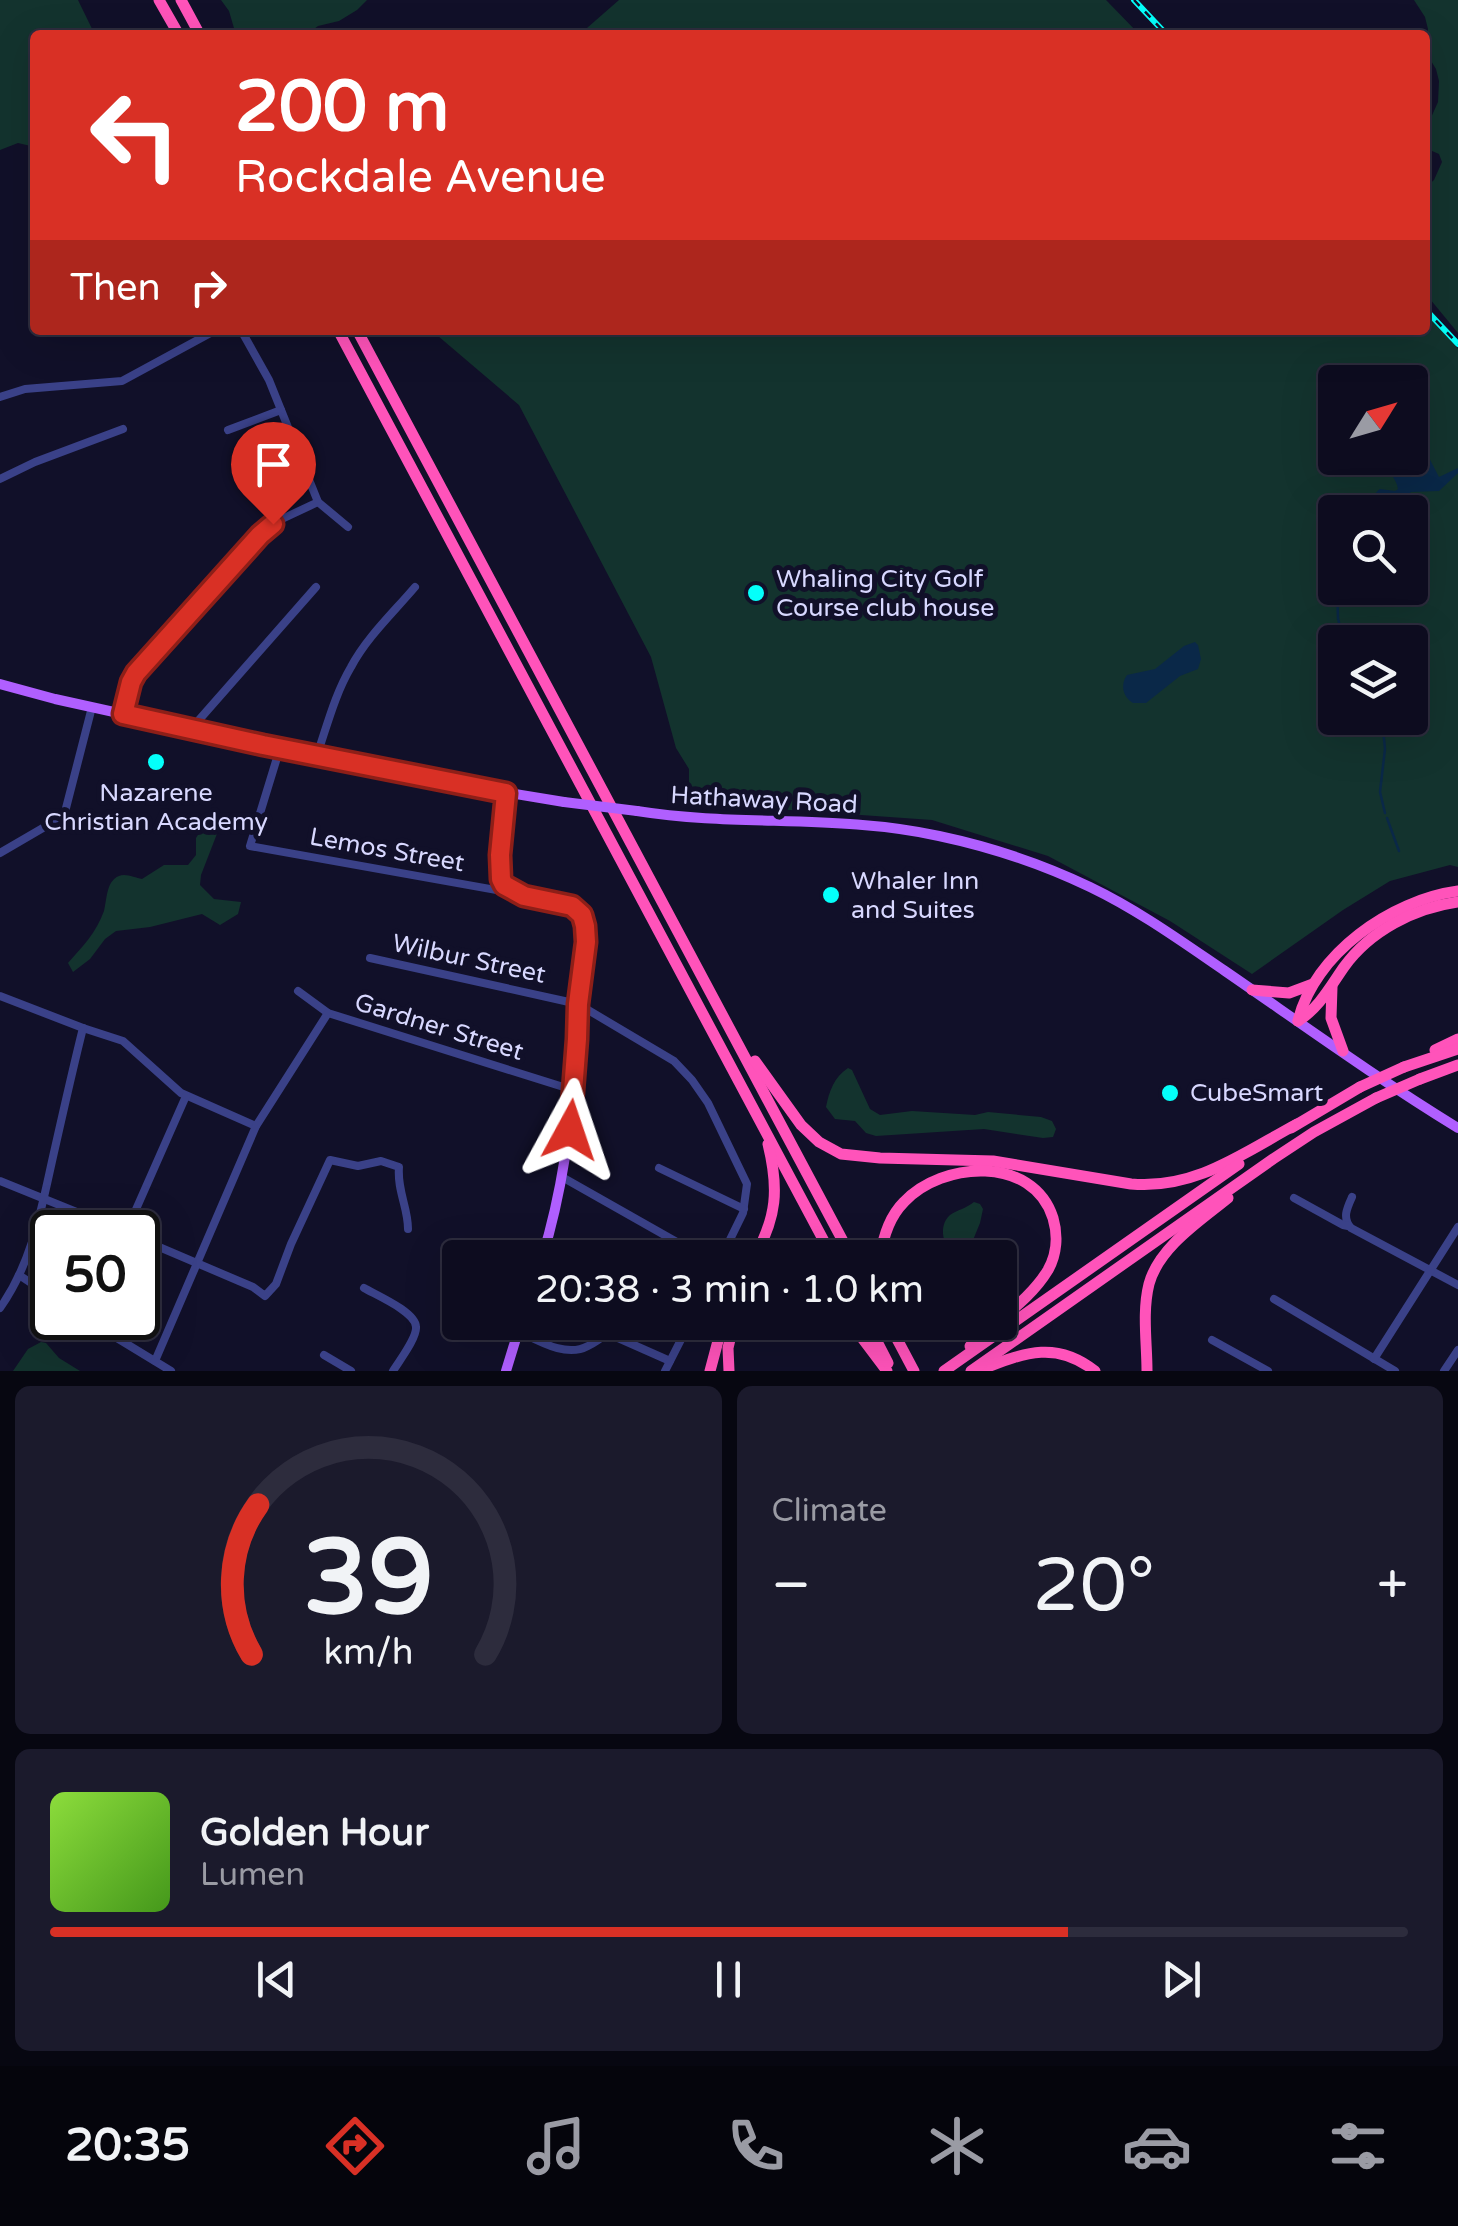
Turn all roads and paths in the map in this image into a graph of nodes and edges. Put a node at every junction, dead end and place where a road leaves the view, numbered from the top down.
1 (159, 0) edge
2 (181, 0) edge
3 (175, 30) edge
4 (197, 30) edge
5 (207, 335) edge
6 (244, 335) edge
7 (341, 335) edge
8 (361, 335) edge
9 (0, 397) edge
10 (281, 410) junction
11 (123, 429) dead end
12 (228, 430) dead end
13 (0, 479) edge
14 (318, 502) junction
15 (348, 528) dead end
16 (316, 587) dead end
17 (415, 587) dead end
18 (0, 684) edge
19 (92, 708) junction
20 (123, 714) junction
21 (190, 730) junction
22 (280, 748) junction
23 (318, 755) junction
24 (506, 793) junction
25 (0, 853) edge
26 (1458, 891) edge
27 (517, 894) junction
28 (1458, 902) edge
29 (370, 958) dead end
30 (1333, 983) junction
31 (1312, 984) junction
32 (1252, 990) junction
33 (298, 991) dead end
34 (0, 996) edge
35 (578, 1004) junction
36 (328, 1013) junction
37 (1298, 1022) junction
38 (728, 1023) junction
39 (83, 1028) junction
40 (1458, 1039) edge
41 (1458, 1049) edge
42 (1343, 1051) junction
43 (1458, 1065) edge
44 (1407, 1066) junction
45 (573, 1090) junction
46 (186, 1096) junction
47 (1296, 1124) junction
48 (256, 1126) junction
49 (762, 1126) junction
50 (1458, 1128) edge
51 (1295, 1144) junction
52 (659, 1168) dead end
53 (562, 1176) junction
54 (0, 1180) edge
55 (1352, 1197) dead end
56 (1294, 1198) dead end
57 (45, 1200) junction
58 (744, 1209) junction
59 (70, 1210) edge
60 (136, 1210) edge
61 (1349, 1226) junction
62 (1458, 1227) edge
63 (408, 1230) dead end
64 (547, 1240) edge
65 (674, 1240) edge
66 (730, 1240) edge
67 (763, 1240) edge
68 (823, 1240) edge
69 (843, 1240) edge
70 (883, 1240) edge
71 (160, 1248) edge
72 (197, 1264) junction
73 (1430, 1270) junction
74 (19, 1274) junction
75 (30, 1282) edge
76 (1458, 1285) edge
77 (364, 1288) dead end
78 (1274, 1299) dead end
79 (1017, 1305) edge
80 (0, 1308) edge
81 (120, 1340) edge
82 (516, 1340) edge
83 (542, 1340) edge
84 (599, 1340) edge
85 (623, 1340) edge
86 (681, 1340) edge
87 (718, 1340) edge
88 (729, 1340) edge
89 (864, 1340) edge
90 (875, 1340) edge
91 (898, 1340) edge
92 (978, 1340) edge
93 (1212, 1340) dead end
94 (1458, 1350) edge
95 (324, 1356) dead end
96 (1374, 1359) junction
97 (155, 1361) junction
98 (670, 1361) junction
99 (948, 1368) edge
100 (171, 1371) edge
101 (351, 1371) edge
102 (392, 1371) edge
103 (506, 1371) edge
104 (665, 1371) edge
105 (710, 1371) edge
106 (728, 1371) edge
107 (889, 1371) edge
108 (914, 1371) edge
109 (974, 1371) edge
110 (1095, 1371) edge
111 (1147, 1371) edge
112 (1268, 1371) edge
113 (1395, 1371) edge
114 (1444, 1371) edge

1 - 3 highway
2 - 4 highway
5 - 9 street
6 - 10 street
7 - 49 highway
8 - 38 highway
10 - 12 street
10 - 14 street
11 - 13 street
14 - 15 street
14 - 20 street
16 - 21 street
17 - 23 street
18 - 19 main road, Hathaway Road
19 - 20 main road, Hathaway Road
19 - 25 street
20 - 21 main road, Hathaway Road
21 - 22 main road, Hathaway Road
22 - 23 main road, Hathaway Road
22 - 27 street, Lemos Street
23 - 24 main road, Hathaway Road
24 - 27 main road
24 - 32 main road, Hathaway Road, bridge
26 - 31 highway
27 - 35 main road
28 - 30 highway
29 - 35 street, Wilbur Street
30 - 37 highway
30 - 42 highway
31 - 32 highway
31 - 37 highway
32 - 37 main road, Hathaway Road
33 - 36 street, Gardner Street
34 - 39 street
35 - 45 main road
35 - 58 street, Wilbur Street
36 - 45 street, Gardner Street
36 - 48 street
37 - 42 main road, Hathaway Road
38 - 47 highway
38 - 69 highway
39 - 46 street
39 - 57 street
40 - 44 highway
41 - 44 highway
42 - 50 main road, Hathaway Road
43 - 51 highway, bridge
44 - 47 highway, bridge
45 - 53 main road
46 - 48 street
46 - 60 street
47 - 99 highway
48 - 72 street
49 - 67 highway
49 - 68 highway
51 - 109 highway
51 - 111 highway
52 - 58 street
53 - 64 main road
53 - 65 street
54 - 57 street
55 - 61 street
56 - 61 street
57 - 59 street
57 - 74 street
58 - 66 street
61 - 73 street
62 - 73 street
63 - 72 street
70 - 79 highway
71 - 72 street
72 - 97 street
73 - 76 street
73 - 96 street
74 - 75 street
74 - 80 street
77 - 102 street
78 - 96 street
81 - 97 street
82 - 103 main road
83 - 84 street
85 - 98 street
86 - 98 street
87 - 105 highway
88 - 106 highway
89 - 107 highway
90 - 107 highway
91 - 108 highway
92 - 99 highway
93 - 112 street
94 - 114 street
95 - 101 street
96 - 113 street
97 - 100 street
98 - 104 street
109 - 110 highway

